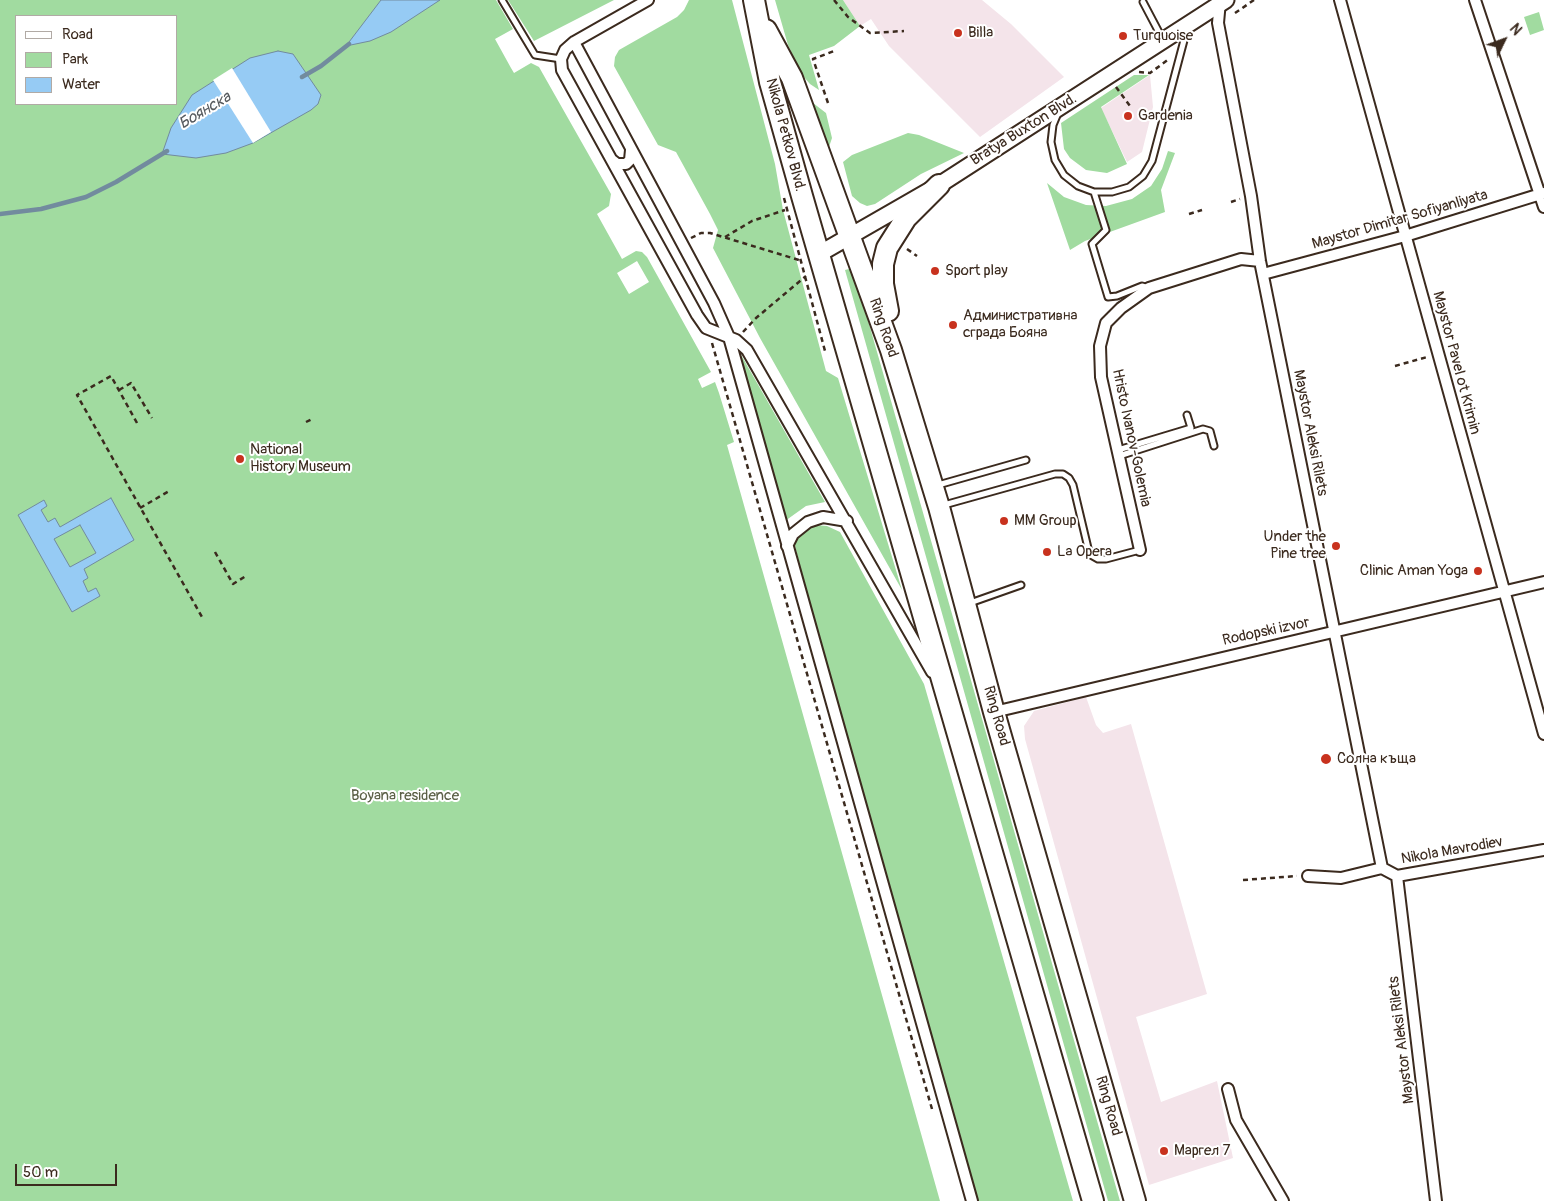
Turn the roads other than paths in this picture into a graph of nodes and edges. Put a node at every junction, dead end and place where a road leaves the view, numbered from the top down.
1 (502, 0) edge
2 (648, 0) edge
3 (1340, 0) edge
4 (1475, 0) edge
5 (1222, 1) edge
6 (1143, 2) dead end
7 (756, 8) edge
8 (1188, 25) junction
9 (1164, 41) junction
10 (574, 42) junction
11 (561, 59) junction
12 (1060, 108) junction
13 (631, 150) junction
14 (612, 160) junction
15 (939, 185) junction
16 (1094, 192) junction
17 (1542, 194) edge
18 (1544, 207) edge
19 (850, 234) junction
20 (1405, 236) junction
21 (819, 254) junction
22 (1260, 261) junction
23 (1263, 274) junction
24 (1149, 288) junction
25 (732, 338) junction
26 (890, 350) junction
27 (1187, 415) dead end
28 (1214, 446) dead end
29 (1118, 453) junction
30 (1026, 460) dead end
31 (932, 487) junction
32 (939, 507) junction
33 (847, 521) junction
34 (787, 546) junction
35 (1140, 550) joint
36 (1544, 582) edge
37 (1021, 585) dead end
38 (1503, 590) junction
39 (965, 605) junction
40 (1335, 632) junction
41 (949, 701) junction
42 (994, 712) junction
43 (1544, 734) edge
44 (1544, 850) edge
45 (1382, 868) junction
46 (1308, 876) road end
47 (1397, 876) junction
48 (1228, 1089) dead end
49 (972, 1201) edge
50 (1093, 1201) edge
51 (1135, 1201) edge
52 (1283, 1201) edge
53 (1436, 1201) edge

1 - 11 lane
2 - 10 street
3 - 20 street, Maystor Pavel ot Krimin
4 - 17 street
5 - 8 street, Bratya Buxton Blvd.
5 - 22 street, Maystor Aleksi Rilets
6 - 9 lane
7 - 19 highway, Nikola Petkov Blvd.
7 - 21 highway, Nikola Petkov Blvd.
8 - 9 street, Bratya Buxton Blvd.
8 - 16 lane
9 - 12 street, Bratya Buxton Blvd.
10 - 11 street
10 - 13 street
11 - 14 street
12 - 15 street, Bratya Buxton Blvd.
12 - 16 lane
13 - 14 street
13 - 25 street
14 - 25 street
15 - 19 street, Bratya Buxton Blvd.
15 - 26 highway
16 - 24 lane
17 - 18 street
17 - 20 street, Maystor Dimitar Sofiyanliyata
19 - 21 street, Bratya Buxton Blvd.
19 - 26 highway, Ring Road
20 - 23 street, Maystor Dimitar Sofiyanliyata
20 - 38 street, Maystor Pavel ot Krimin
21 - 41 highway
22 - 23 street, Maystor Aleksi Rilets
22 - 24 street, Hristo Ivanov-Golemia
23 - 40 street, Maystor Aleksi Rilets
24 - 29 street, Hristo Ivanov-Golemia
25 - 33 street
25 - 34 street
26 - 31 highway, Ring Road
27 - 29 lane
28 - 29 lane
29 - 35 street, Hristo Ivanov-Golemia
30 - 31 lane
31 - 32 highway, Ring Road
32 - 35 lane
32 - 39 highway, Ring Road
33 - 34 street
33 - 41 street
34 - 49 street
36 - 38 street, Rodopski izvor
37 - 39 lane
38 - 40 street, Rodopski izvor
38 - 43 street, Maystor Pavel ot Krimin
39 - 42 highway, Ring Road
40 - 42 street, Rodopski izvor
40 - 45 street, Maystor Aleksi Rilets
41 - 50 highway
42 - 51 highway, Ring Road
44 - 47 street, Nikola Mavrodiev
45 - 46 street, Nikola Mavrodiev
45 - 47 street, Nikola Mavrodiev
47 - 53 street, Maystor Aleksi Rilets
48 - 52 street

